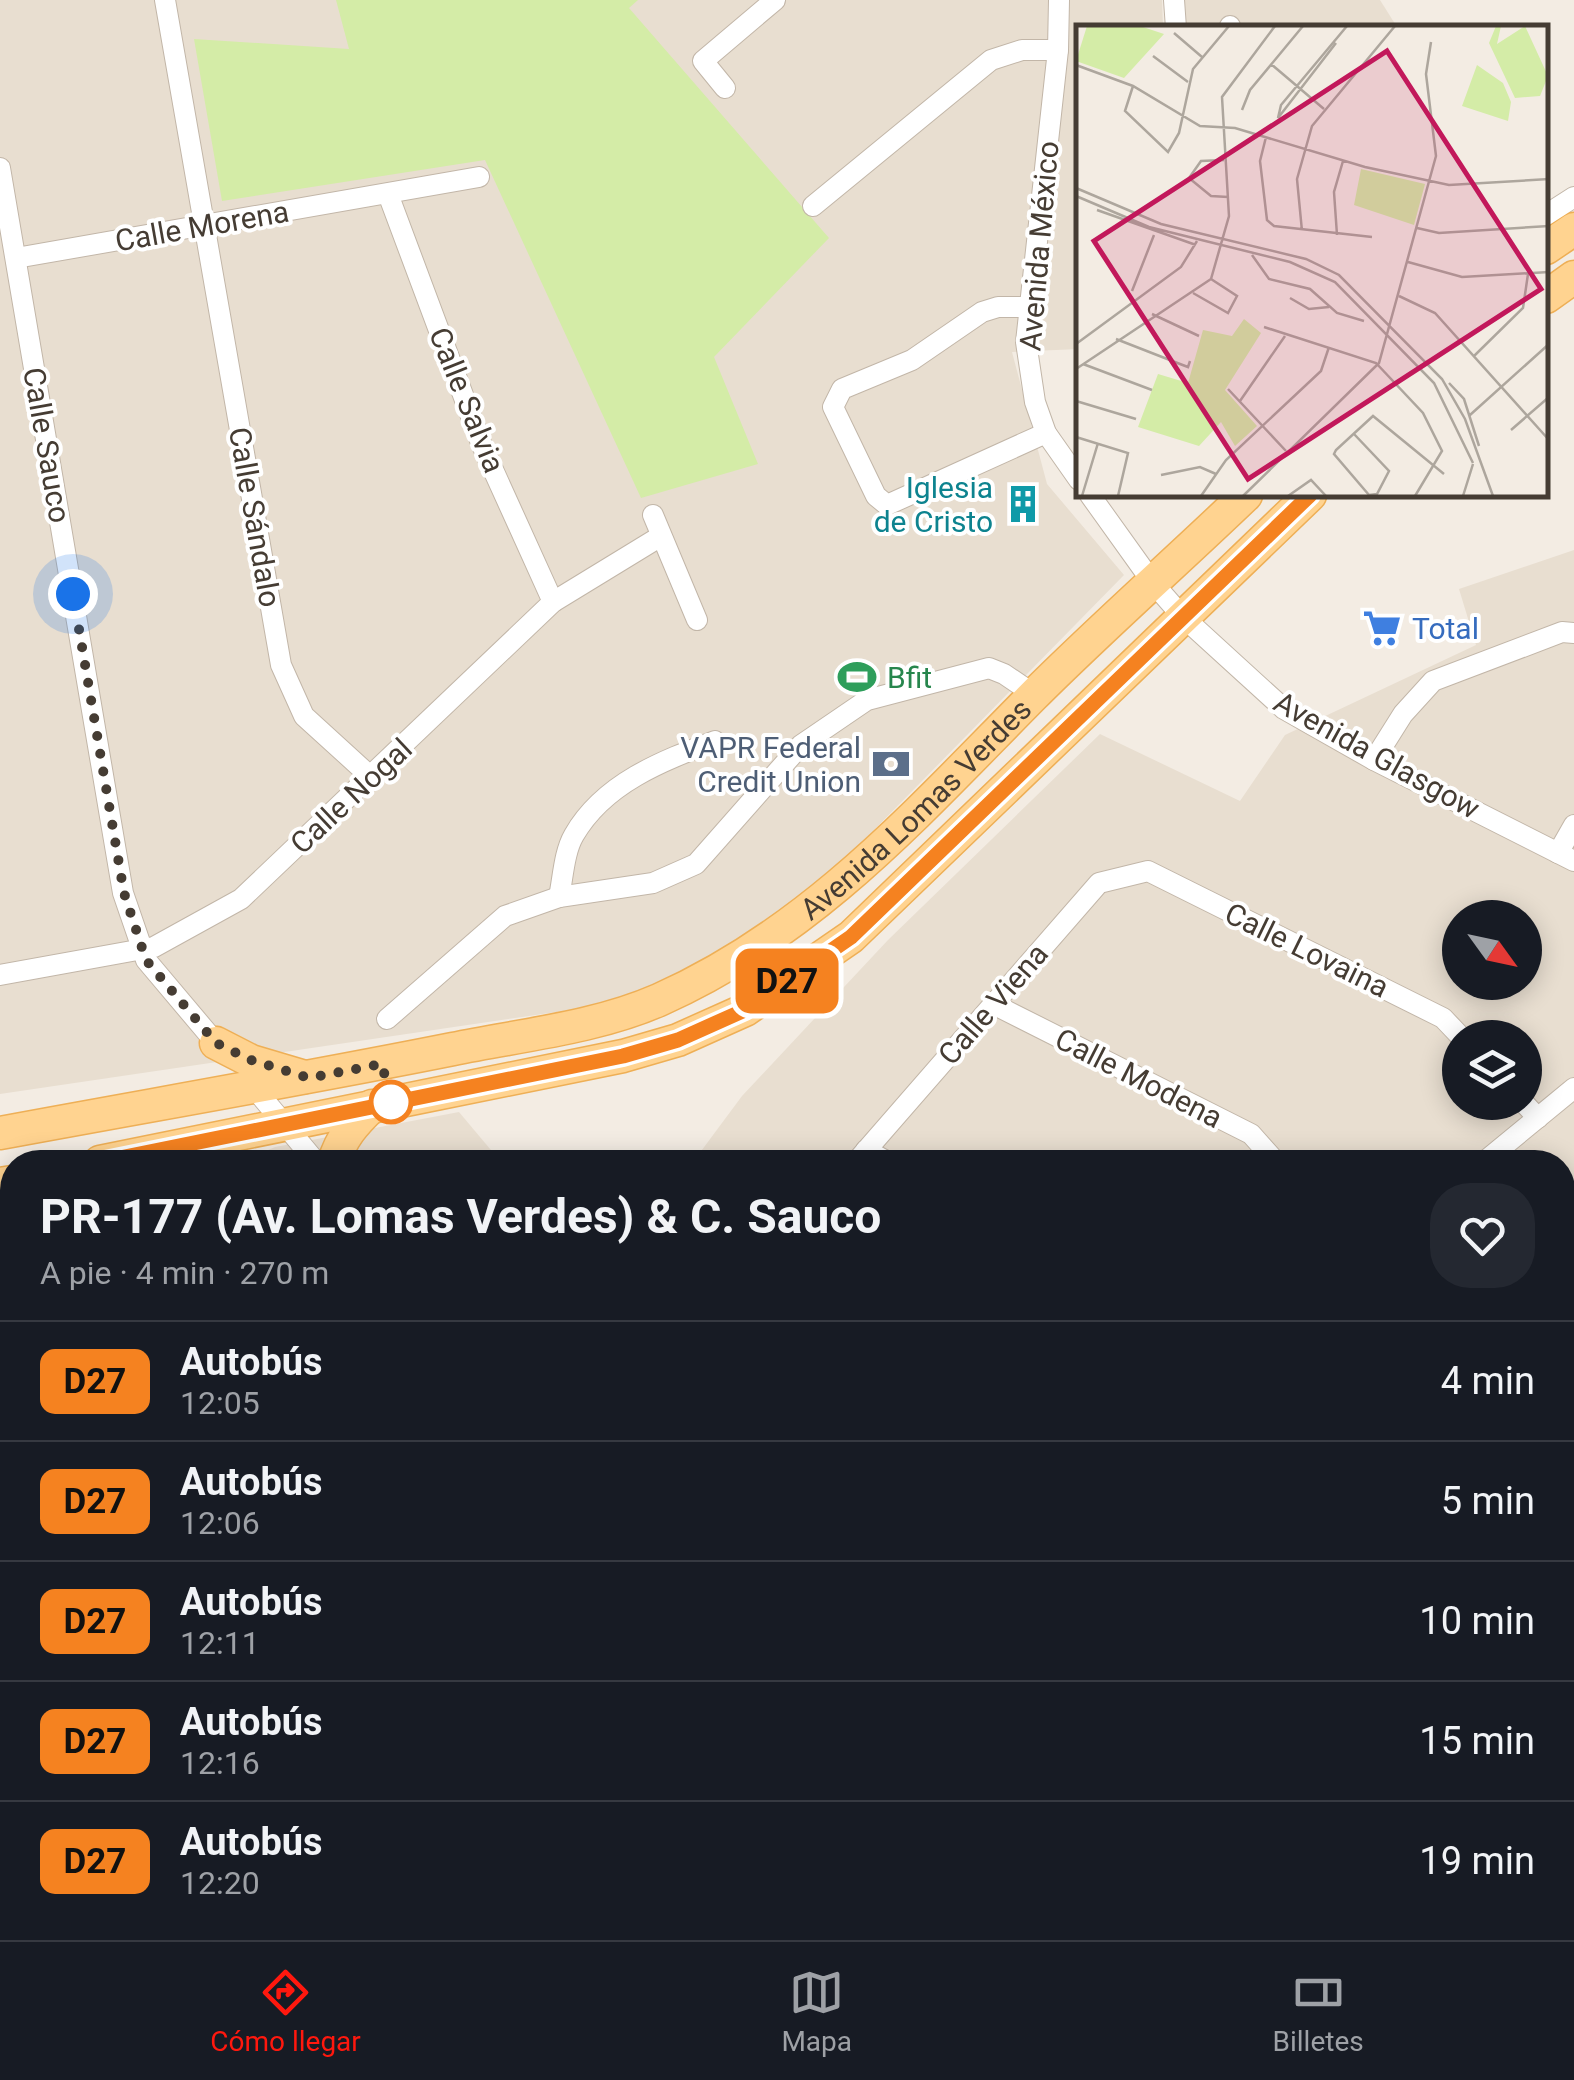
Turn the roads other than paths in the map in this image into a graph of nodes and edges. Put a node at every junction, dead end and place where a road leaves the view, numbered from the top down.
1 (164, 0) edge
2 (775, 0) edge
3 (1059, 0) edge
4 (1174, 0) edge
5 (1176, 25) edge
6 (1058, 50) junction
7 (726, 88) dead end
8 (0, 168) edge
9 (480, 178) dead end
10 (388, 194) junction
11 (1574, 197) edge
12 (814, 206) dead end
13 (1549, 213) edge
14 (204, 225) junction
15 (1574, 229) edge
16 (1549, 246) edge
17 (16, 258) junction
18 (1574, 277) edge
19 (1549, 295) edge
20 (1030, 307) junction
21 (1046, 434) junction
22 (1076, 476) edge
23 (1092, 498) edge
24 (1243, 498) edge
25 (1307, 498) edge
26 (652, 515) dead end
27 (661, 536) junction
28 (1154, 583) junction
29 (553, 602) junction
30 (1182, 616) junction
31 (696, 620) dead end
32 (1574, 634) edge
33 (1034, 694) junction
34 (715, 742) dead end
35 (1374, 760) junction
36 (370, 777) junction
37 (1574, 825) edge
38 (1566, 857) edge
39 (1146, 871) joint
40 (559, 896) junction
41 (141, 950) junction
42 (0, 975) edge
43 (993, 1004) junction
44 (388, 1019) dead end
45 (1446, 1020) edge
46 (216, 1043) junction
47 (309, 1078) junction
48 (1574, 1088) edge
49 (255, 1089) junction
50 (1542, 1104) edge
51 (372, 1106) junction
52 (1521, 1120) edge
53 (285, 1123) junction
54 (0, 1133) edge
55 (157, 1150) edge
56 (306, 1150) edge
57 (338, 1150) edge
58 (866, 1150) edge
59 (1265, 1150) edge
60 (1495, 1150) edge

1 - 14 street, Calle Sándalo
2 - 7 street
3 - 6 street, Avenida México
4 - 5 street
6 - 12 street
6 - 20 street, Avenida México
8 - 17 street, Calle Sauco
9 - 10 street, Calle Morena
10 - 14 street, Calle Morena
10 - 29 street, Calle Salvia
11 - 13 street
14 - 17 street, Calle Morena
14 - 36 street, Calle Sándalo
15 - 16 main road
17 - 41 street, Calle Sauco
18 - 19 main road
20 - 21 street, Avenida México
20 - 21 street
21 - 22 street, Avenida México
23 - 28 street
24 - 28 main road, Avenida Lomas Verdes
25 - 30 main road, Avenida Lomas Verdes
26 - 27 street
27 - 29 street, Calle Nogal
27 - 31 street
28 - 30 street, Avenida Glasgow
28 - 33 main road, Avenida Lomas Verdes
29 - 36 street, Calle Nogal
30 - 35 street, Avenida Glasgow
30 - 51 main road, Avenida Lomas Verdes
32 - 35 street
33 - 40 street
33 - 47 main road, Avenida Lomas Verdes
34 - 40 street
35 - 38 street, Avenida Glasgow
36 - 41 street, Calle Nogal
37 - 38 street
39 - 43 street, Calle Viena
39 - 45 street, Calle Lovaina
40 - 44 street
41 - 42 street, Calle Nogal
41 - 46 street, Calle Sauco
43 - 58 street, Calle Viena
43 - 59 street, Calle Modena
46 - 47 main road
46 - 49 street, Calle Sauco
47 - 49 main road, Avenida Lomas Verdes
48 - 50 street
49 - 53 street, Calle Sauco
49 - 54 main road, Avenida Lomas Verdes
51 - 53 main road, Avenida Lomas Verdes
51 - 57 main road
52 - 60 street
53 - 55 main road, Avenida Lomas Verdes
53 - 56 street, Calle Sauco

